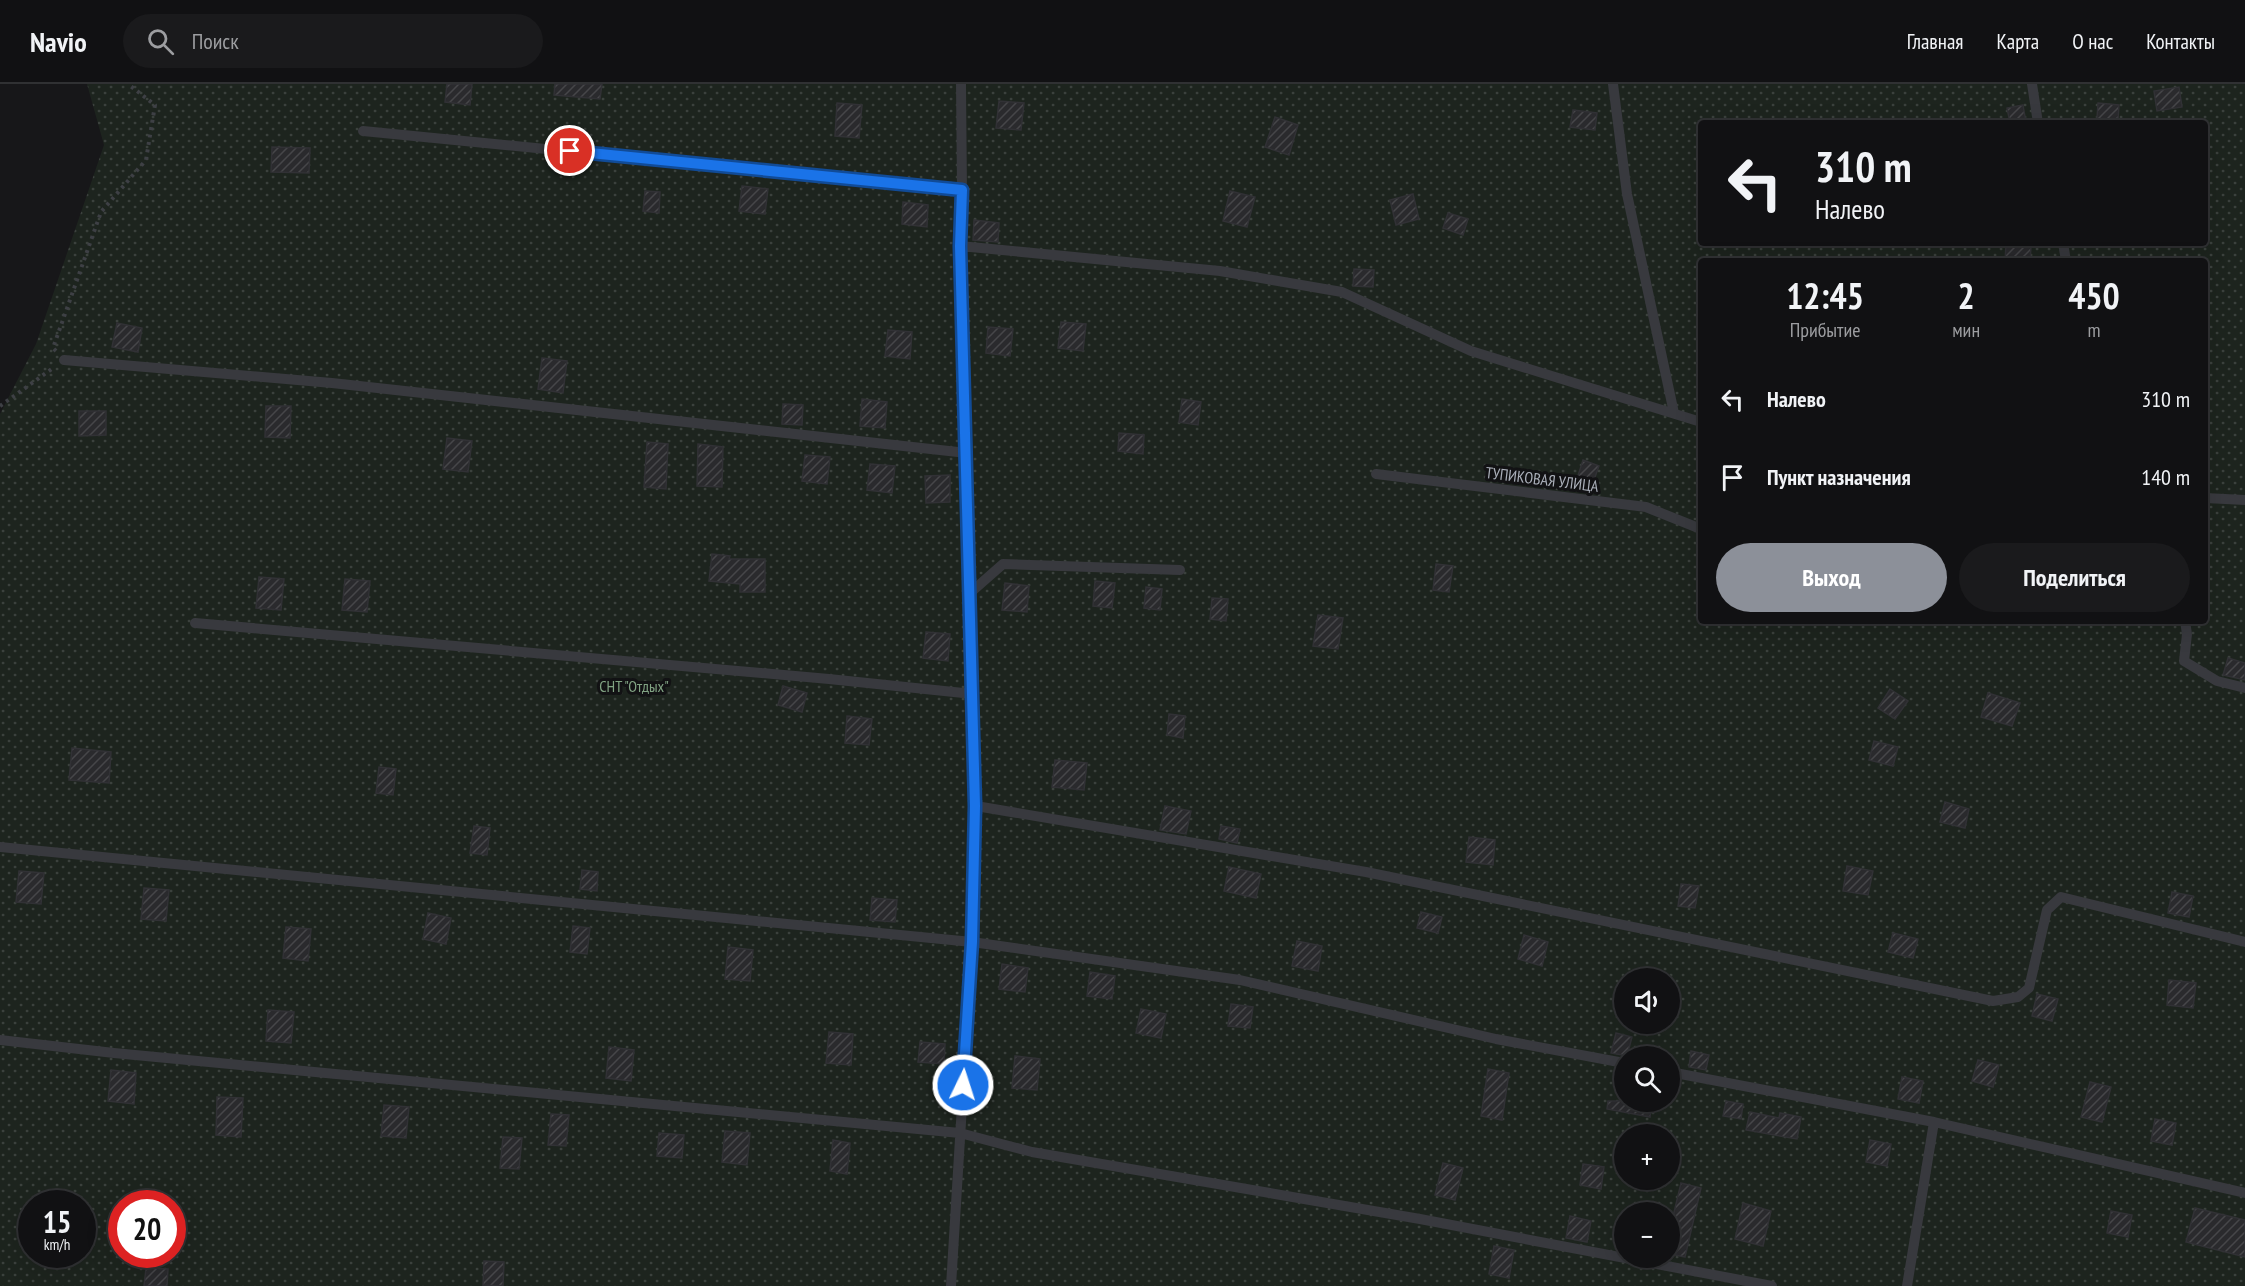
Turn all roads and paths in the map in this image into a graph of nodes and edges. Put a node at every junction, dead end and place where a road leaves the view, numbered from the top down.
1 (128, 84) edge
2 (961, 84) edge
3 (1612, 84) edge
4 (2032, 84) edge
5 (2038, 120) edge
6 (363, 130) dead end
7 (962, 190) junction
8 (960, 246) junction
9 (64, 360) junction
10 (0, 406) edge
11 (1674, 413) junction
12 (1698, 421) edge
13 (967, 453) junction
14 (1376, 474) dead end
15 (2208, 498) edge
16 (2245, 500) edge
17 (1698, 527) edge
18 (1180, 570) dead end
19 (970, 593) junction
20 (195, 623) dead end
21 (2185, 624) edge
22 (2245, 688) edge
23 (973, 694) junction
24 (975, 806) junction
25 (0, 847) edge
26 (972, 942) junction
27 (2245, 942) edge
28 (0, 1040) edge
29 (1614, 1062) edge
30 (1680, 1074) edge
31 (1934, 1122) junction
32 (960, 1133) junction
33 (2245, 1193) edge
34 (951, 1286) edge
35 (1772, 1286) edge
36 (1906, 1286) edge

1 - 9 path
2 - 7 lane
3 - 11 lane
4 - 5 lane
6 - 7 lane
7 - 8 lane
8 - 11 lane
8 - 13 lane
9 - 10 path
9 - 13 lane
11 - 12 lane
13 - 19 lane
14 - 17 lane, ТУПИКОВАЯ УЛИЦА
15 - 16 lane
18 - 19 lane
19 - 23 lane
20 - 23 lane
21 - 22 lane
23 - 24 lane
24 - 26 lane
24 - 27 lane
25 - 26 lane
26 - 29 lane
26 - 32 lane
28 - 32 lane
30 - 31 lane
31 - 33 lane
31 - 36 lane
32 - 34 lane
32 - 35 lane

